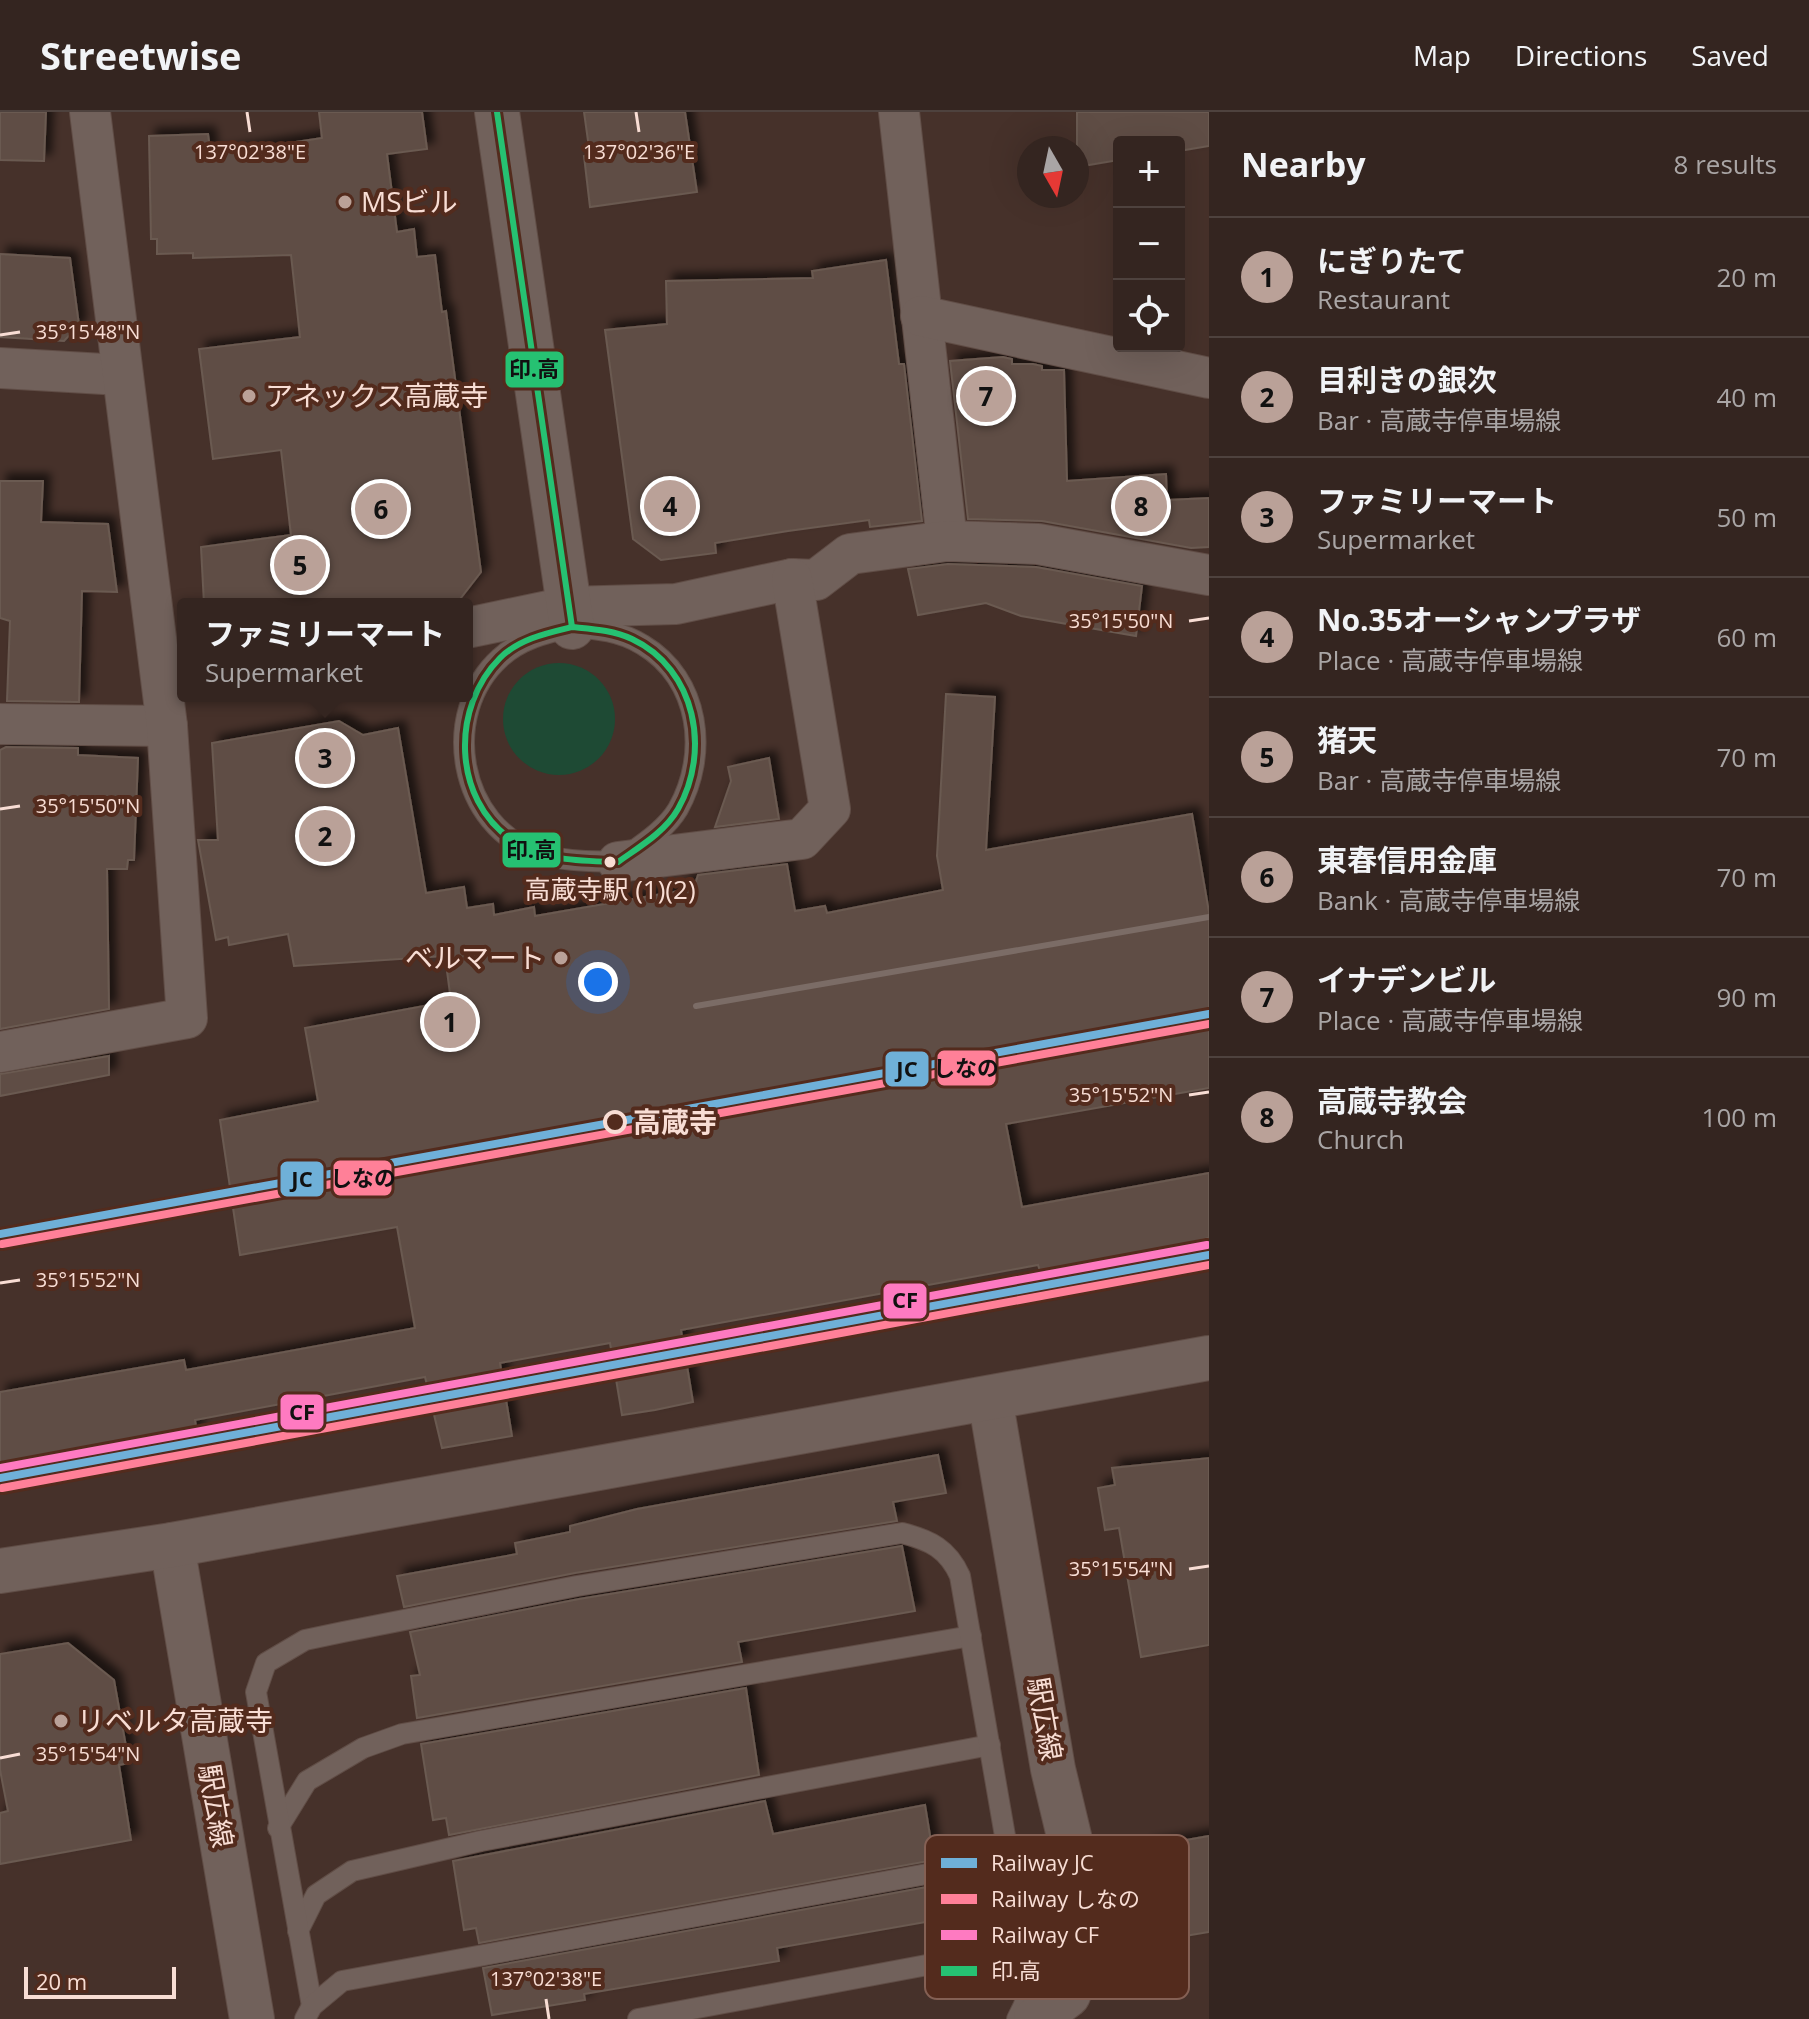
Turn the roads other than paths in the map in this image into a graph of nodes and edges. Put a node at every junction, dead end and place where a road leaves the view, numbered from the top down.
1 (90, 112) edge
2 (497, 112) edge
3 (899, 112) edge
4 (921, 316) junction
5 (0, 368) edge
6 (121, 375) junction
7 (1209, 378) edge
8 (947, 541) junction
9 (1209, 575) edge
10 (792, 579) junction
11 (570, 617) junction
12 (473, 627) edge
13 (473, 698) edge
14 (472, 702) edge
15 (171, 703) edge
16 (0, 724) edge
17 (618, 862) junction
18 (0, 1052) edge
19 (1209, 1358) edge
20 (990, 1398) junction
21 (172, 1545) junction
22 (0, 1571) edge
23 (971, 1636) junction
24 (990, 1745) junction
25 (278, 1828) junction
26 (1005, 1835) edge
27 (1069, 1835) edge
28 (925, 1874) edge
29 (298, 1931) junction
30 (925, 1965) edge
31 (1026, 1999) edge
32 (1063, 1999) edge
33 (308, 2012) edge
34 (252, 2019) edge
35 (638, 2019) edge
36 (1017, 2019) edge
37 (1036, 2019) edge

1 - 6 street
2 - 11 street
3 - 4 street
4 - 7 street
4 - 8 street
5 - 6 street
6 - 15 street
8 - 9 street
8 - 10 street
10 - 11 street
10 - 17 street
11 - 12 street
11 - 13 lane
11 - 17 lane
14 - 17 lane
15 - 16 street
15 - 18 street
19 - 20 street
20 - 21 street
20 - 27 street, 駅広線
21 - 22 street
21 - 34 street, 駅広線
23 - 24 lane
23 - 25 lane
23 - 25 lane
24 - 26 lane
24 - 29 lane
25 - 29 lane
28 - 33 lane
29 - 33 lane
30 - 35 lane
31 - 36 lane
32 - 37 street, 駅広線

